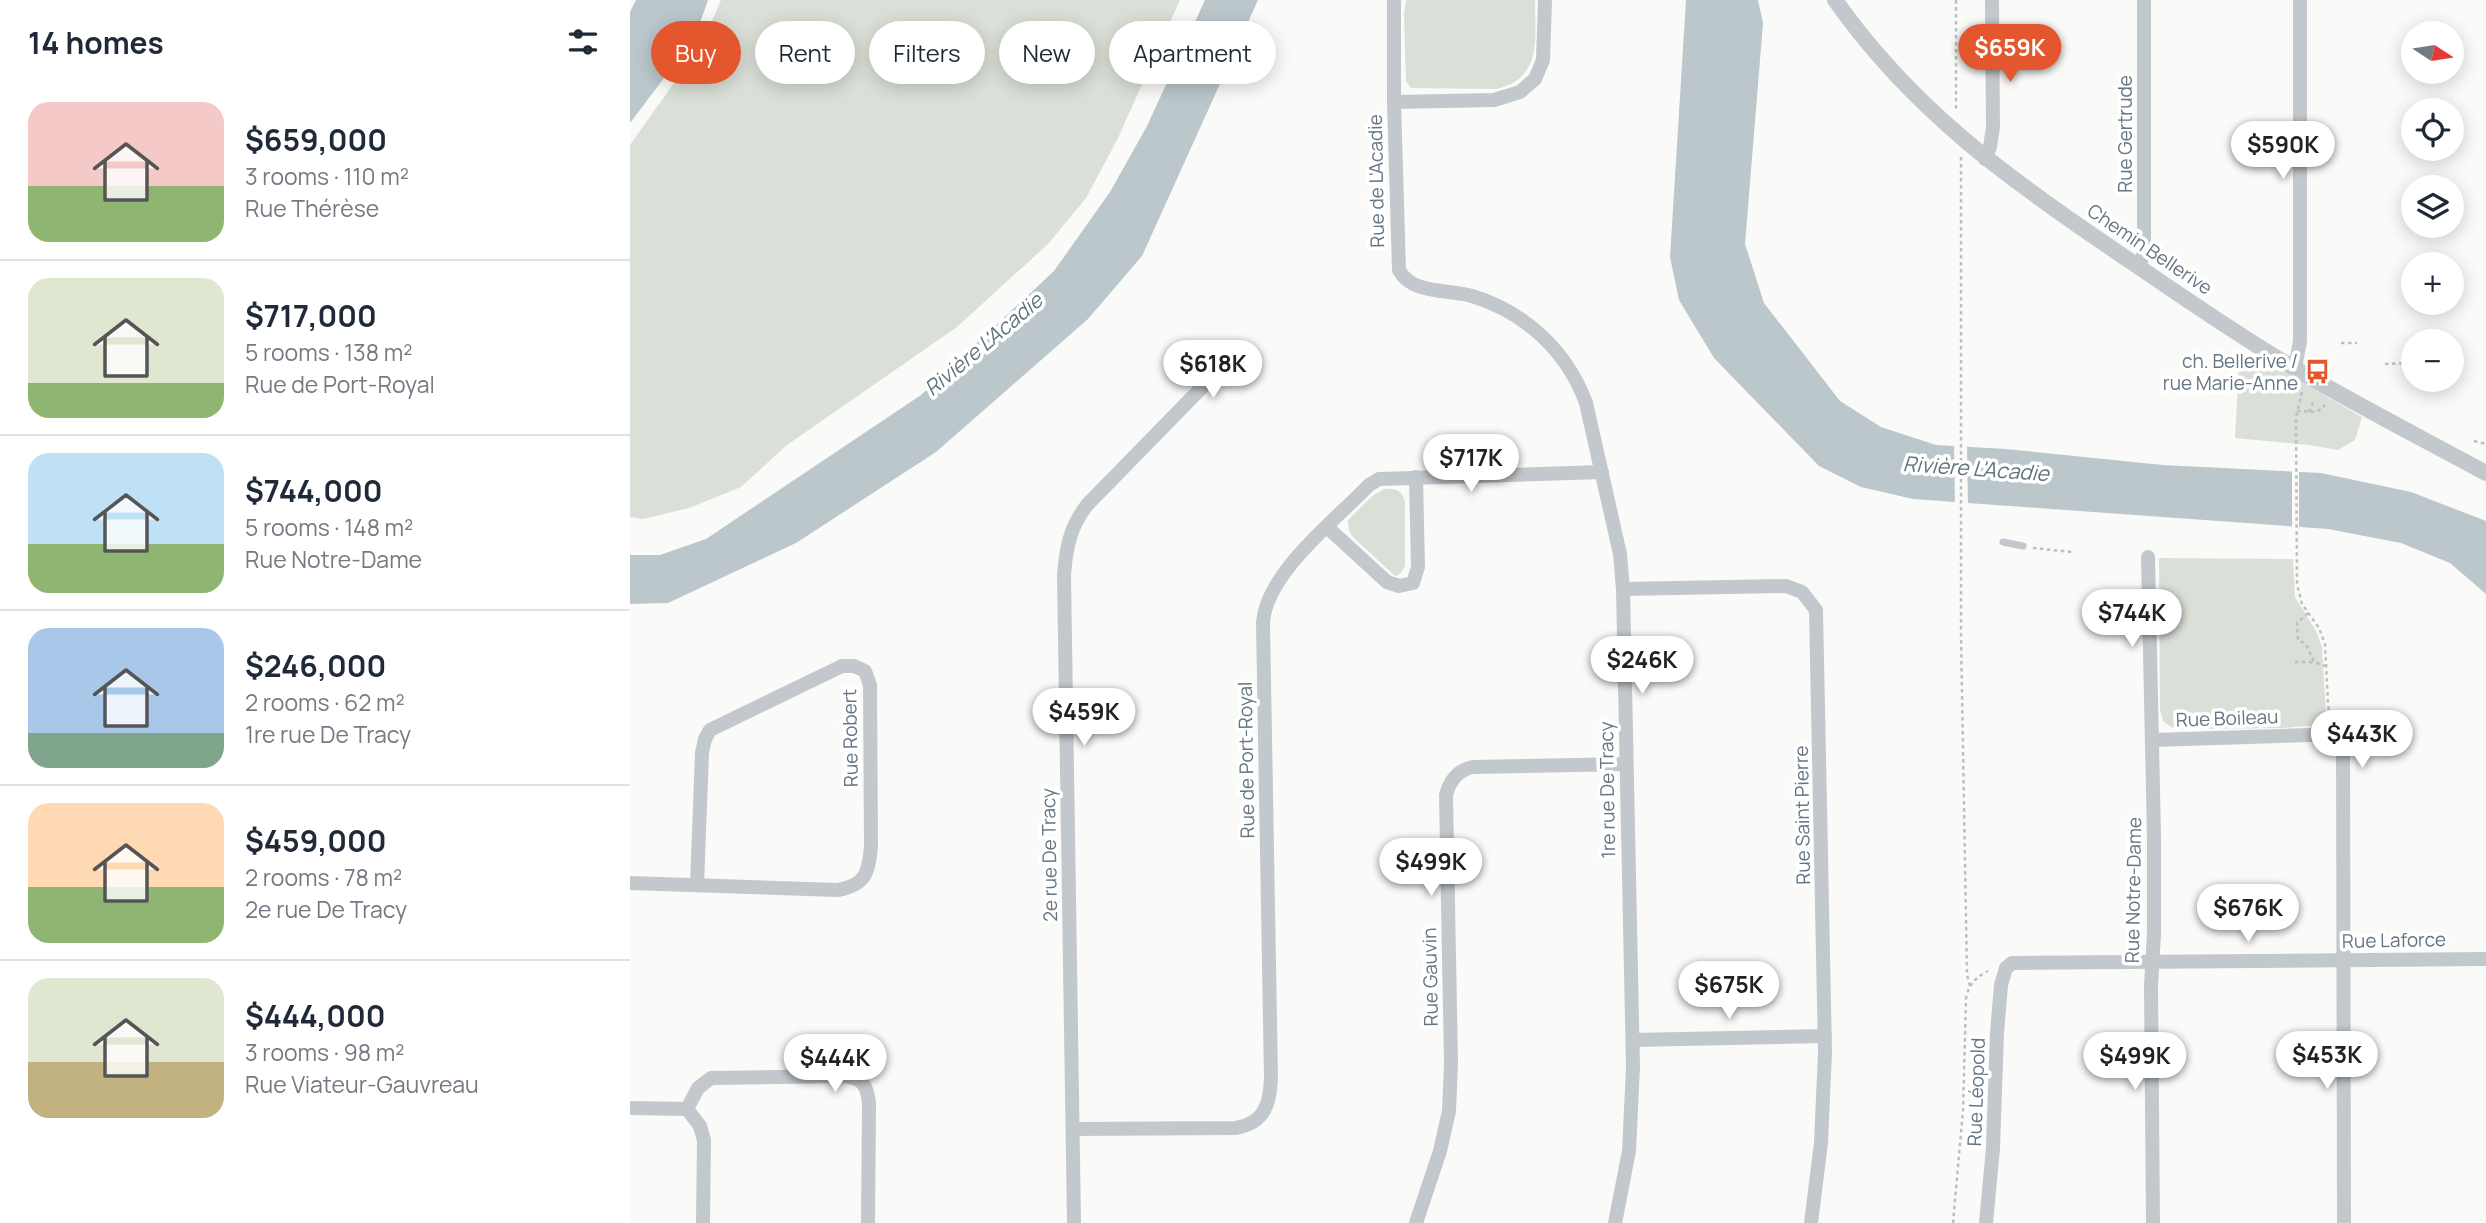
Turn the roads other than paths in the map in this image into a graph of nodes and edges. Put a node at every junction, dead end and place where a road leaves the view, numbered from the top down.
1 (1394, 0) edge
2 (1545, 0) edge
3 (1835, 0) edge
4 (1992, 0) edge
5 (2144, 0) edge
6 (2300, 0) edge
7 (1394, 102) junction
8 (1985, 159) junction
9 (2139, 267) junction
10 (1422, 288) joint
11 (2295, 368) junction
12 (1214, 375) dead end
13 (1602, 472) junction
14 (2486, 473) edge
15 (1416, 477) junction
16 (1327, 527) junction
17 (2003, 542) dead end
18 (2023, 546) road end
19 (2148, 557) dead end
20 (1623, 589) junction
21 (2153, 740) junction
22 (1626, 764) junction
23 (630, 883) edge
24 (697, 886) junction
25 (2486, 959) edge
26 (2344, 960) junction
27 (2152, 961) junction
28 (2010, 965) joint
29 (1825, 1035) junction
30 (1633, 1040) junction
31 (630, 1108) edge
32 (687, 1109) junction
33 (1073, 1129) junction
34 (703, 1223) edge
35 (868, 1223) edge
36 (1074, 1223) edge
37 (1416, 1223) edge
38 (1615, 1223) edge
39 (1811, 1223) edge
40 (1986, 1223) edge
41 (2153, 1223) edge
42 (2344, 1223) edge

1 - 7 street, Rue de L'Acadie
2 - 7 street, Rue de L'Acadie
3 - 8 street, Chemin Bellerive
4 - 8 street
5 - 9 street, Rue Gertrude
6 - 11 street
7 - 10 street, Rue de L'Acadie
8 - 9 street, Chemin Bellerive
9 - 11 street, Chemin Bellerive
10 - 13 street, 1re rue De Tracy
11 - 14 street, Chemin Bellerive
12 - 33 street, 2e rue De Tracy
13 - 15 street, Rue de Port-Royal
13 - 20 street, 1re rue De Tracy
15 - 16 street, Rue de Port-Royal
15 - 16 street
16 - 33 street, Rue de Port-Royal
17 - 18 lane
19 - 21 street, Rue Notre-Dame
20 - 22 street, 1re rue De Tracy
20 - 29 street, Rue Saint Pierre
21 - 26 street, Rue Boileau
21 - 27 street, Rue Notre-Dame
22 - 30 street, 1re rue De Tracy
22 - 37 street, Rue Gauvin
23 - 24 street, Rue Robert
24 - 24 street, Rue Robert
25 - 26 street, Rue Laforce
26 - 27 street, Rue Laforce
26 - 42 street
27 - 28 street, Rue Laforce
27 - 41 street, Rue Notre-Dame
28 - 40 street, Rue Léopold
29 - 30 street
29 - 39 street, Rue Saint Pierre
30 - 38 street, 1re rue De Tracy
31 - 32 street
32 - 34 street
32 - 35 street
33 - 36 street, 2e rue De Tracy

